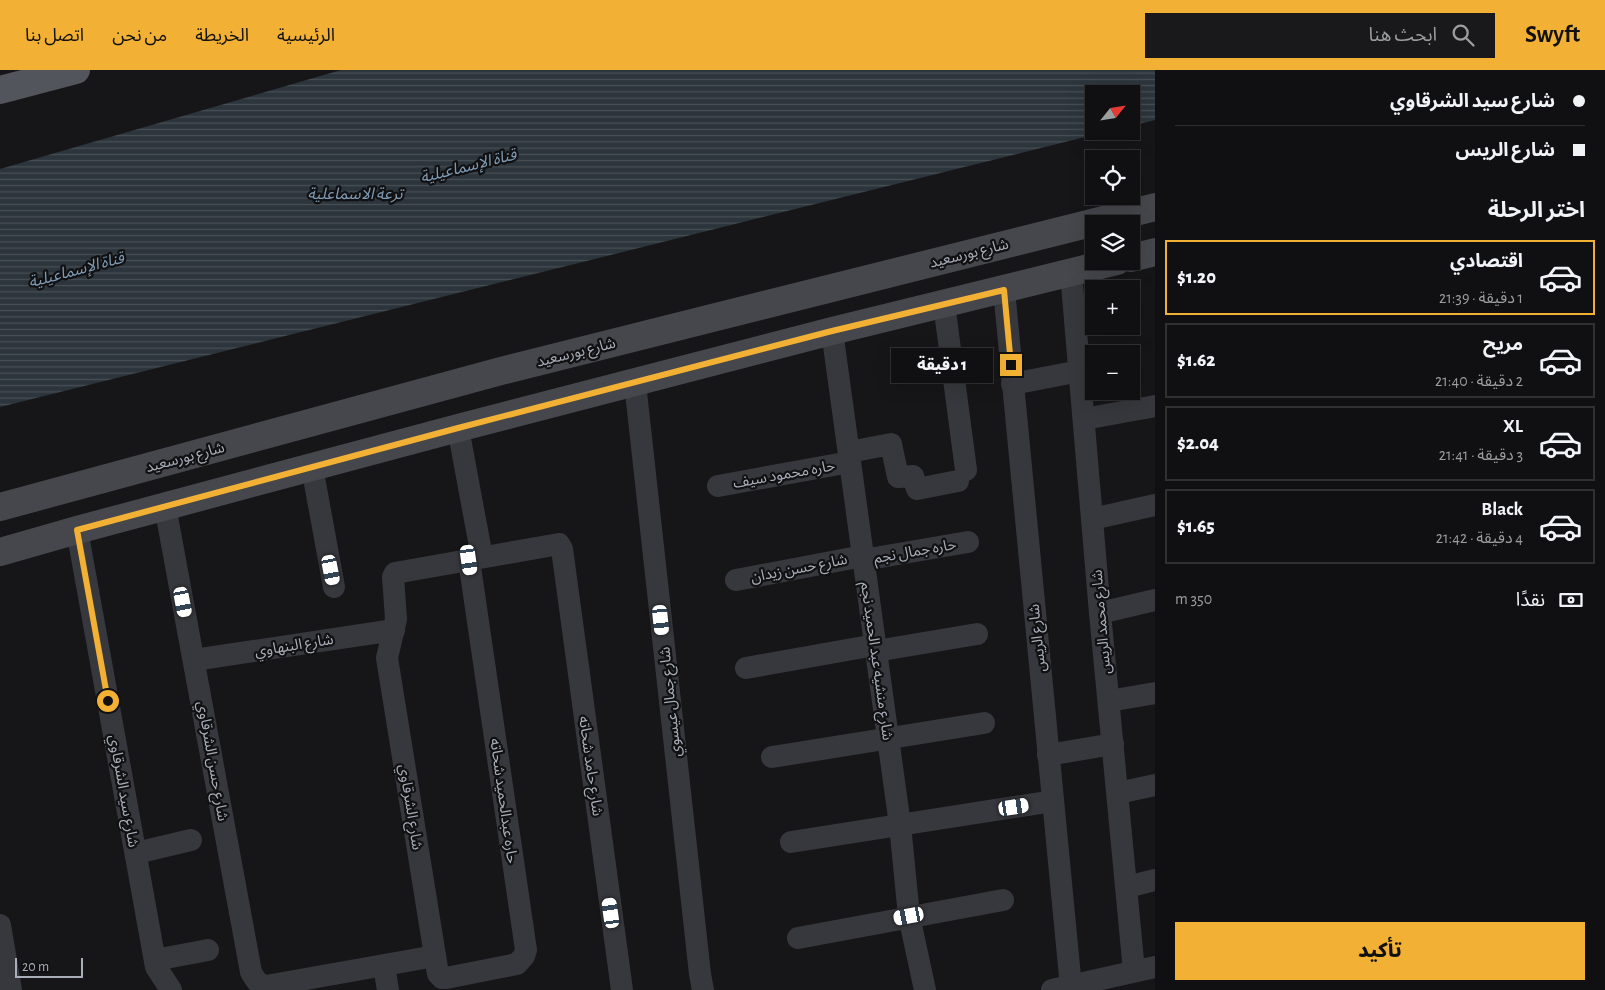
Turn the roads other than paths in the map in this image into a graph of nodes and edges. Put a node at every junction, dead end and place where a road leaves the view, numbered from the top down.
1 (76, 70) edge
2 (0, 90) edge
3 (1155, 207) edge
4 (1155, 252) edge
5 (1140, 256) edge
6 (1085, 269) edge
7 (1071, 273) junction
8 (1004, 290) junction
9 (944, 304) junction
10 (832, 331) junction
11 (1080, 371) junction
12 (635, 383) junction
13 (1012, 384) junction
14 (1155, 406) edge
15 (1084, 419) junction
16 (458, 428) junction
17 (849, 457) junction
18 (312, 467) junction
19 (718, 486) dead end
20 (1155, 505) edge
21 (165, 506) junction
22 (0, 507) edge
23 (1092, 520) junction
24 (77, 530) junction
25 (968, 542) dead end
26 (0, 552) edge
27 (475, 558) junction
28 (863, 558) junction
29 (736, 580) dead end
30 (334, 587) dead end
31 (1155, 600) edge
32 (1100, 613) junction
33 (394, 630) junction
34 (977, 634) dead end
35 (875, 648) junction
36 (194, 660) junction
37 (746, 668) dead end
38 (1155, 693) edge
39 (1108, 701) junction
40 (984, 723) dead end
41 (888, 739) junction
42 (1113, 744) junction
43 (1048, 755) junction
44 (772, 756) dead end
45 (1155, 785) edge
46 (1118, 793) junction
47 (1053, 801) junction
48 (900, 825) junction
49 (191, 840) dead end
50 (791, 842) dead end
51 (136, 853) junction
52 (1155, 880) edge
53 (1126, 887) junction
54 (1003, 900) dead end
55 (909, 916) junction
56 (0, 925) edge
57 (798, 938) dead end
58 (208, 950) dead end
59 (435, 956) junction
60 (155, 960) junction
61 (384, 966) junction
62 (1145, 969) edge
63 (442, 978) joint
64 (290, 986) edge
65 (1061, 988) edge
66 (11, 990) edge
67 (172, 990) edge
68 (388, 990) edge
69 (622, 990) edge
70 (704, 990) edge
71 (925, 990) edge

1 - 2 main road
3 - 22 main road, شارع بورسعيد
4 - 5 main road
6 - 7 main road
7 - 8 main road
7 - 11 street, شارع محمد الريس
8 - 9 main road
8 - 13 street, شارع الريس
9 - 10 main road
9 - 17 street, حاره محمود سيف
10 - 12 main road
10 - 17 street, شارع منشيه عبد الحميد نجم
11 - 13 street
11 - 15 street, شارع محمد الريس
12 - 16 main road
12 - 70 street, شارع جمال عيسوي
13 - 43 street, شارع الريس
14 - 15 street
15 - 23 street, شارع محمد الريس
16 - 18 main road
16 - 27 street, حاره عبدالحميد شحاته
17 - 19 street, حاره محمود سيف
17 - 28 street, شارع منشيه عبد الحميد نجم
18 - 21 main road
18 - 30 street
20 - 23 street
21 - 24 main road
21 - 36 street, شارع حسن الشرقاوي
23 - 32 street, شارع محمد الريس
24 - 26 main road
24 - 51 street, شارع سيد الشرقاوي
25 - 28 street, حاره جمال نجم
27 - 33 street
27 - 63 street, حاره عبدالحميد شحاته
27 - 69 street, شارع حامد شحاته
28 - 29 street, شارع حسن زيدان
28 - 35 street, شارع منشيه عبد الحميد نجم
31 - 32 street
32 - 39 street, شارع محمد الريس
33 - 36 street, شارع البنهاوي
33 - 59 street, شارع الشرقاوي
34 - 35 street
35 - 37 street
35 - 41 street, شارع منشيه عبد الحميد نجم
36 - 64 street, شارع حسن الشرقاوي
38 - 39 street
39 - 42 street, شارع محمد الريس
40 - 41 street
41 - 44 street
41 - 48 street, شارع منشيه عبد الحميد نجم
42 - 43 street
42 - 46 street, شارع محمد الريس
43 - 47 street, شارع الريس
45 - 46 street
46 - 53 street, شارع محمد الريس
47 - 48 street
47 - 65 street, شارع الريس
48 - 50 street
48 - 55 street, شارع منشيه عبد الحميد نجم
49 - 51 street
51 - 60 street, شارع سيد الشرقاوي
52 - 53 street
53 - 62 street, شارع محمد الريس
54 - 55 street
55 - 57 street
55 - 71 street, شارع منشيه عبد الحميد نجم
56 - 66 street
58 - 60 street
59 - 61 street
59 - 63 street, شارع الشرقاوي
60 - 67 street, شارع سيد الشرقاوي
61 - 64 street
61 - 68 street
62 - 65 street

